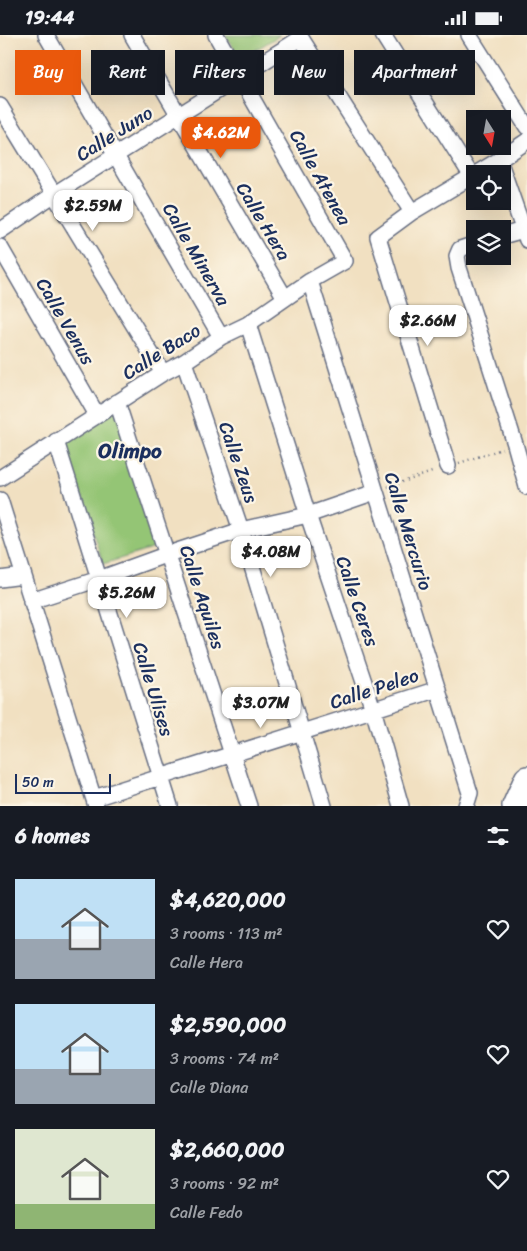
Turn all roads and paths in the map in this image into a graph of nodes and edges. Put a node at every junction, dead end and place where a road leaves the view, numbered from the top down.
1 (46, 35) edge
2 (132, 35) edge
3 (216, 35) edge
4 (383, 35) edge
5 (470, 35) edge
6 (300, 36) edge
7 (225, 50) edge
8 (264, 61) edge
9 (213, 95) edge
10 (251, 95) edge
11 (0, 106) edge
12 (179, 117) junction
13 (527, 127) edge
14 (527, 141) edge
15 (117, 154) junction
16 (499, 160) junction
17 (490, 165) edge
18 (466, 167) edge
19 (466, 178) edge
20 (53, 195) junction
21 (412, 212) junction
22 (0, 231) edge
23 (526, 233) edge
24 (511, 235) edge
25 (0, 247) edge
26 (466, 249) edge
27 (345, 261) joint
28 (310, 281) junction
29 (286, 298) junction
30 (248, 324) junction
31 (221, 337) junction
32 (184, 362) junction
33 (163, 373) junction
34 (117, 402) junction
35 (97, 415) junction
36 (56, 441) junction
37 (448, 466) dead end
38 (0, 477) edge
39 (527, 487) edge
40 (375, 492) junction
41 (0, 500) edge
42 (308, 515) junction
43 (241, 530) junction
44 (168, 554) junction
45 (23, 576) junction
46 (0, 579) edge
47 (99, 579) junction
48 (31, 601) junction
49 (438, 689) junction
50 (373, 709) junction
51 (301, 732) junction
52 (233, 754) junction
53 (160, 777) junction
54 (527, 779) edge
55 (468, 800) edge
56 (95, 802) edge
57 (170, 806) edge
58 (249, 806) edge
59 (324, 806) edge
60 (401, 806) edge
61 (515, 806) edge

1 - 15 street, Calle Minerva
2 - 12 street, Calle Hera
3 - 7 street, Calle Atenea
4 - 18 street
5 - 13 street
6 - 8 street, Calle Juno
6 - 21 street
9 - 12 street, Calle Juno
10 - 27 street, Calle Atenea
11 - 20 street
12 - 15 street, Calle Juno
12 - 29 street, Calle Hera
14 - 16 street
15 - 20 street, Calle Juno
15 - 31 street, Calle Minerva
16 - 17 street
16 - 23 street
19 - 21 street
20 - 22 street, Calle Juno
20 - 33 street
21 - 37 street
23 - 24 street
25 - 35 street, Calle Venus
26 - 39 street
27 - 28 street, Calle Baco
28 - 29 street, Calle Baco
28 - 40 street, Calle Mercurio
29 - 30 street, Calle Baco
30 - 31 street, Calle Baco
30 - 42 street, Calle Ceres
31 - 32 street, Calle Baco
32 - 33 street, Calle Baco
32 - 43 street, Calle Zeus
33 - 34 street, Calle Baco
34 - 35 street, Calle Baco
34 - 44 street, Calle Aquiles
35 - 36 street, Calle Baco
36 - 38 street, Calle Baco
36 - 47 street, Calle Ulises
40 - 42 street
40 - 49 street, Calle Mercurio
41 - 45 street
42 - 43 street
42 - 50 street, Calle Ceres
43 - 44 street
43 - 51 street, Calle Zeus
44 - 47 street
44 - 52 street, Calle Aquiles
45 - 46 street
45 - 48 street
47 - 48 street
47 - 53 street, Calle Ulises
48 - 56 street
49 - 50 street, Calle Peleo
49 - 55 street, Calle Mercurio
50 - 51 street, Calle Peleo
50 - 60 street, Calle Ceres
51 - 52 street, Calle Peleo
51 - 59 street, Calle Zeus
52 - 53 street, Calle Peleo
52 - 58 street, Calle Aquiles
53 - 56 street, Calle Peleo
53 - 57 street, Calle Ulises
54 - 61 main road

